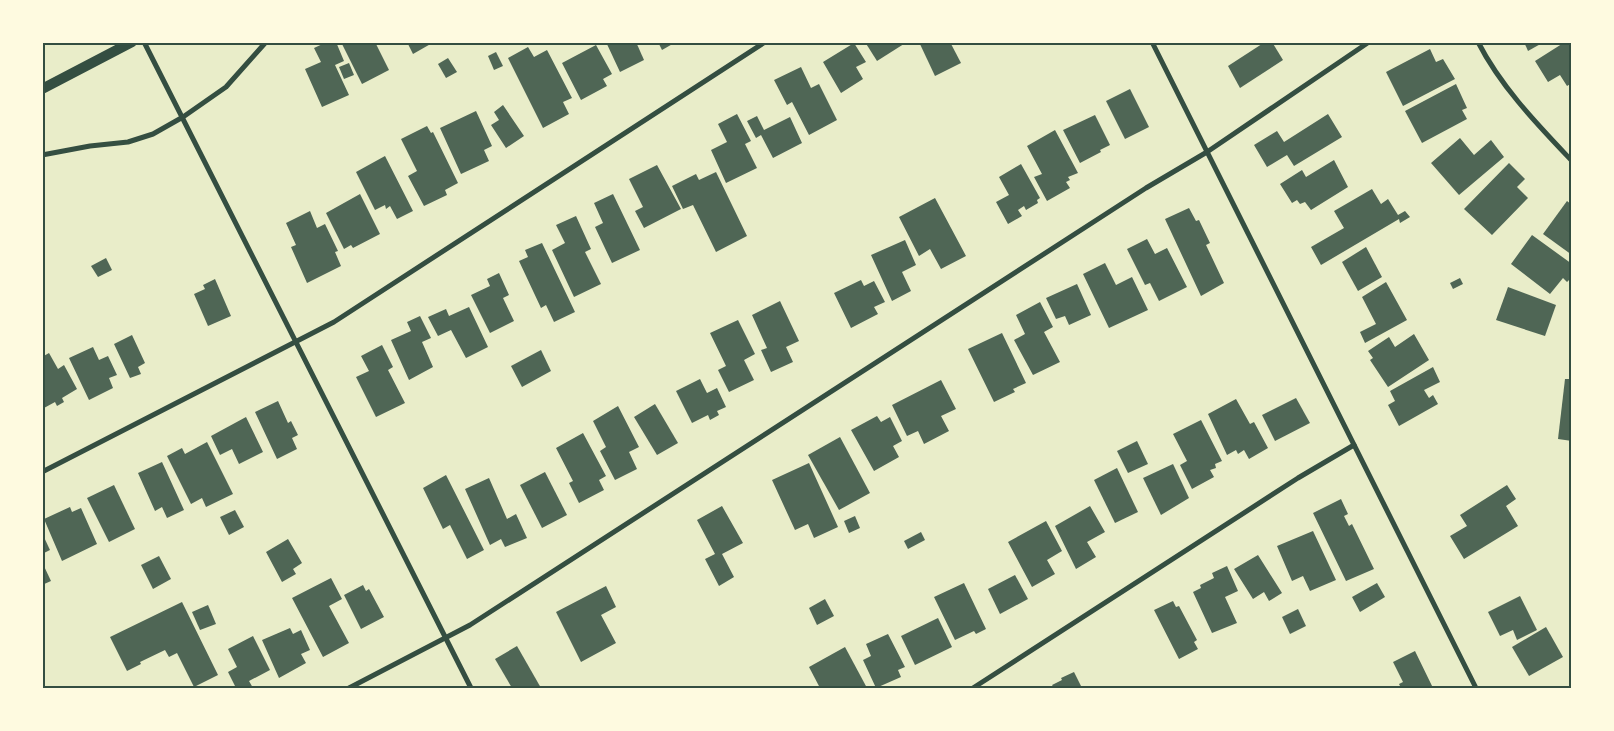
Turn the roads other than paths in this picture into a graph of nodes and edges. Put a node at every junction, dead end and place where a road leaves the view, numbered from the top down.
1 (132, 42) edge
2 (144, 42) edge
3 (266, 42) edge
4 (765, 42) edge
5 (1152, 42) edge
6 (1369, 42) edge
7 (1478, 42) edge
8 (42, 89) edge
9 (183, 117) junction
10 (1207, 152) junction
11 (42, 155) edge
12 (1572, 160) edge
13 (297, 342) junction
14 (1354, 445) junction
15 (42, 472) edge
16 (446, 639) junction
17 (349, 688) edge
18 (471, 688) edge
19 (973, 688) edge
20 (1476, 688) edge

1 - 8 main road
2 - 9 street
3 - 9 street
4 - 13 street
5 - 10 street
6 - 10 street
7 - 12 street
9 - 11 street
9 - 13 street
10 - 14 street
10 - 16 street
13 - 15 street
13 - 16 street
14 - 19 street
14 - 20 street
16 - 17 street
16 - 18 street

